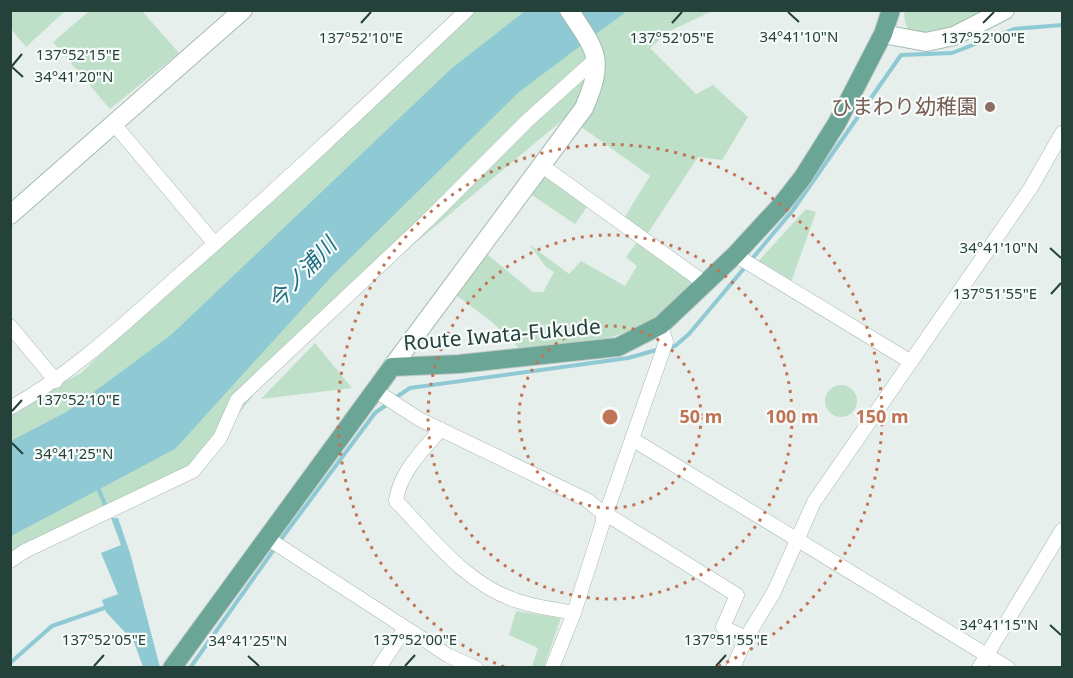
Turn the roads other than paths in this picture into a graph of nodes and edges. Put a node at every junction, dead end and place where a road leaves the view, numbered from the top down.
1 (243, 10) edge
2 (467, 10) edge
3 (569, 10) edge
4 (891, 10) edge
5 (1005, 10) edge
6 (883, 34) junction
7 (594, 52) junction
8 (114, 124) junction
9 (1062, 133) edge
10 (541, 165) junction
11 (10, 215) edge
12 (215, 244) junction
13 (735, 255) junction
14 (706, 284) junction
15 (661, 325) junction
16 (10, 326) edge
17 (910, 362) junction
18 (392, 367) junction
19 (56, 381) junction
20 (376, 391) junction
21 (10, 408) edge
22 (441, 429) junction
23 (632, 439) junction
24 (604, 518) junction
25 (1062, 530) edge
26 (267, 538) junction
27 (798, 539) junction
28 (10, 561) edge
29 (574, 613) junction
30 (405, 628) junction
31 (746, 638) junction
32 (987, 655) junction
33 (176, 666) edge
34 (733, 667) edge
35 (379, 668) edge
36 (476, 668) edge
37 (552, 668) edge
38 (979, 668) edge
39 (1008, 668) edge

1 - 8 street
2 - 12 street
3 - 7 street
4 - 6 main road, Route Iwata-Fukude
5 - 6 street
6 - 13 main road, Route Iwata-Fukude
7 - 10 street
7 - 28 street
8 - 11 street
8 - 12 street
9 - 17 street
10 - 14 street
10 - 18 street
12 - 19 street
13 - 14 main road, Route Iwata-Fukude
13 - 17 street
14 - 15 main road, Route Iwata-Fukude
15 - 18 main road, Route Iwata-Fukude
15 - 23 street
16 - 19 street
17 - 27 street
18 - 20 main road, Route Iwata-Fukude
19 - 21 street
20 - 22 street
20 - 26 main road, Route Iwata-Fukude
22 - 24 street
22 - 29 street
23 - 24 street
23 - 27 street
24 - 29 street
24 - 31 street
25 - 32 street
26 - 30 street
26 - 33 main road, Route Iwata-Fukude
27 - 31 street
27 - 32 street
29 - 37 street
30 - 35 street
30 - 36 street
31 - 34 street
32 - 38 street
32 - 39 street

